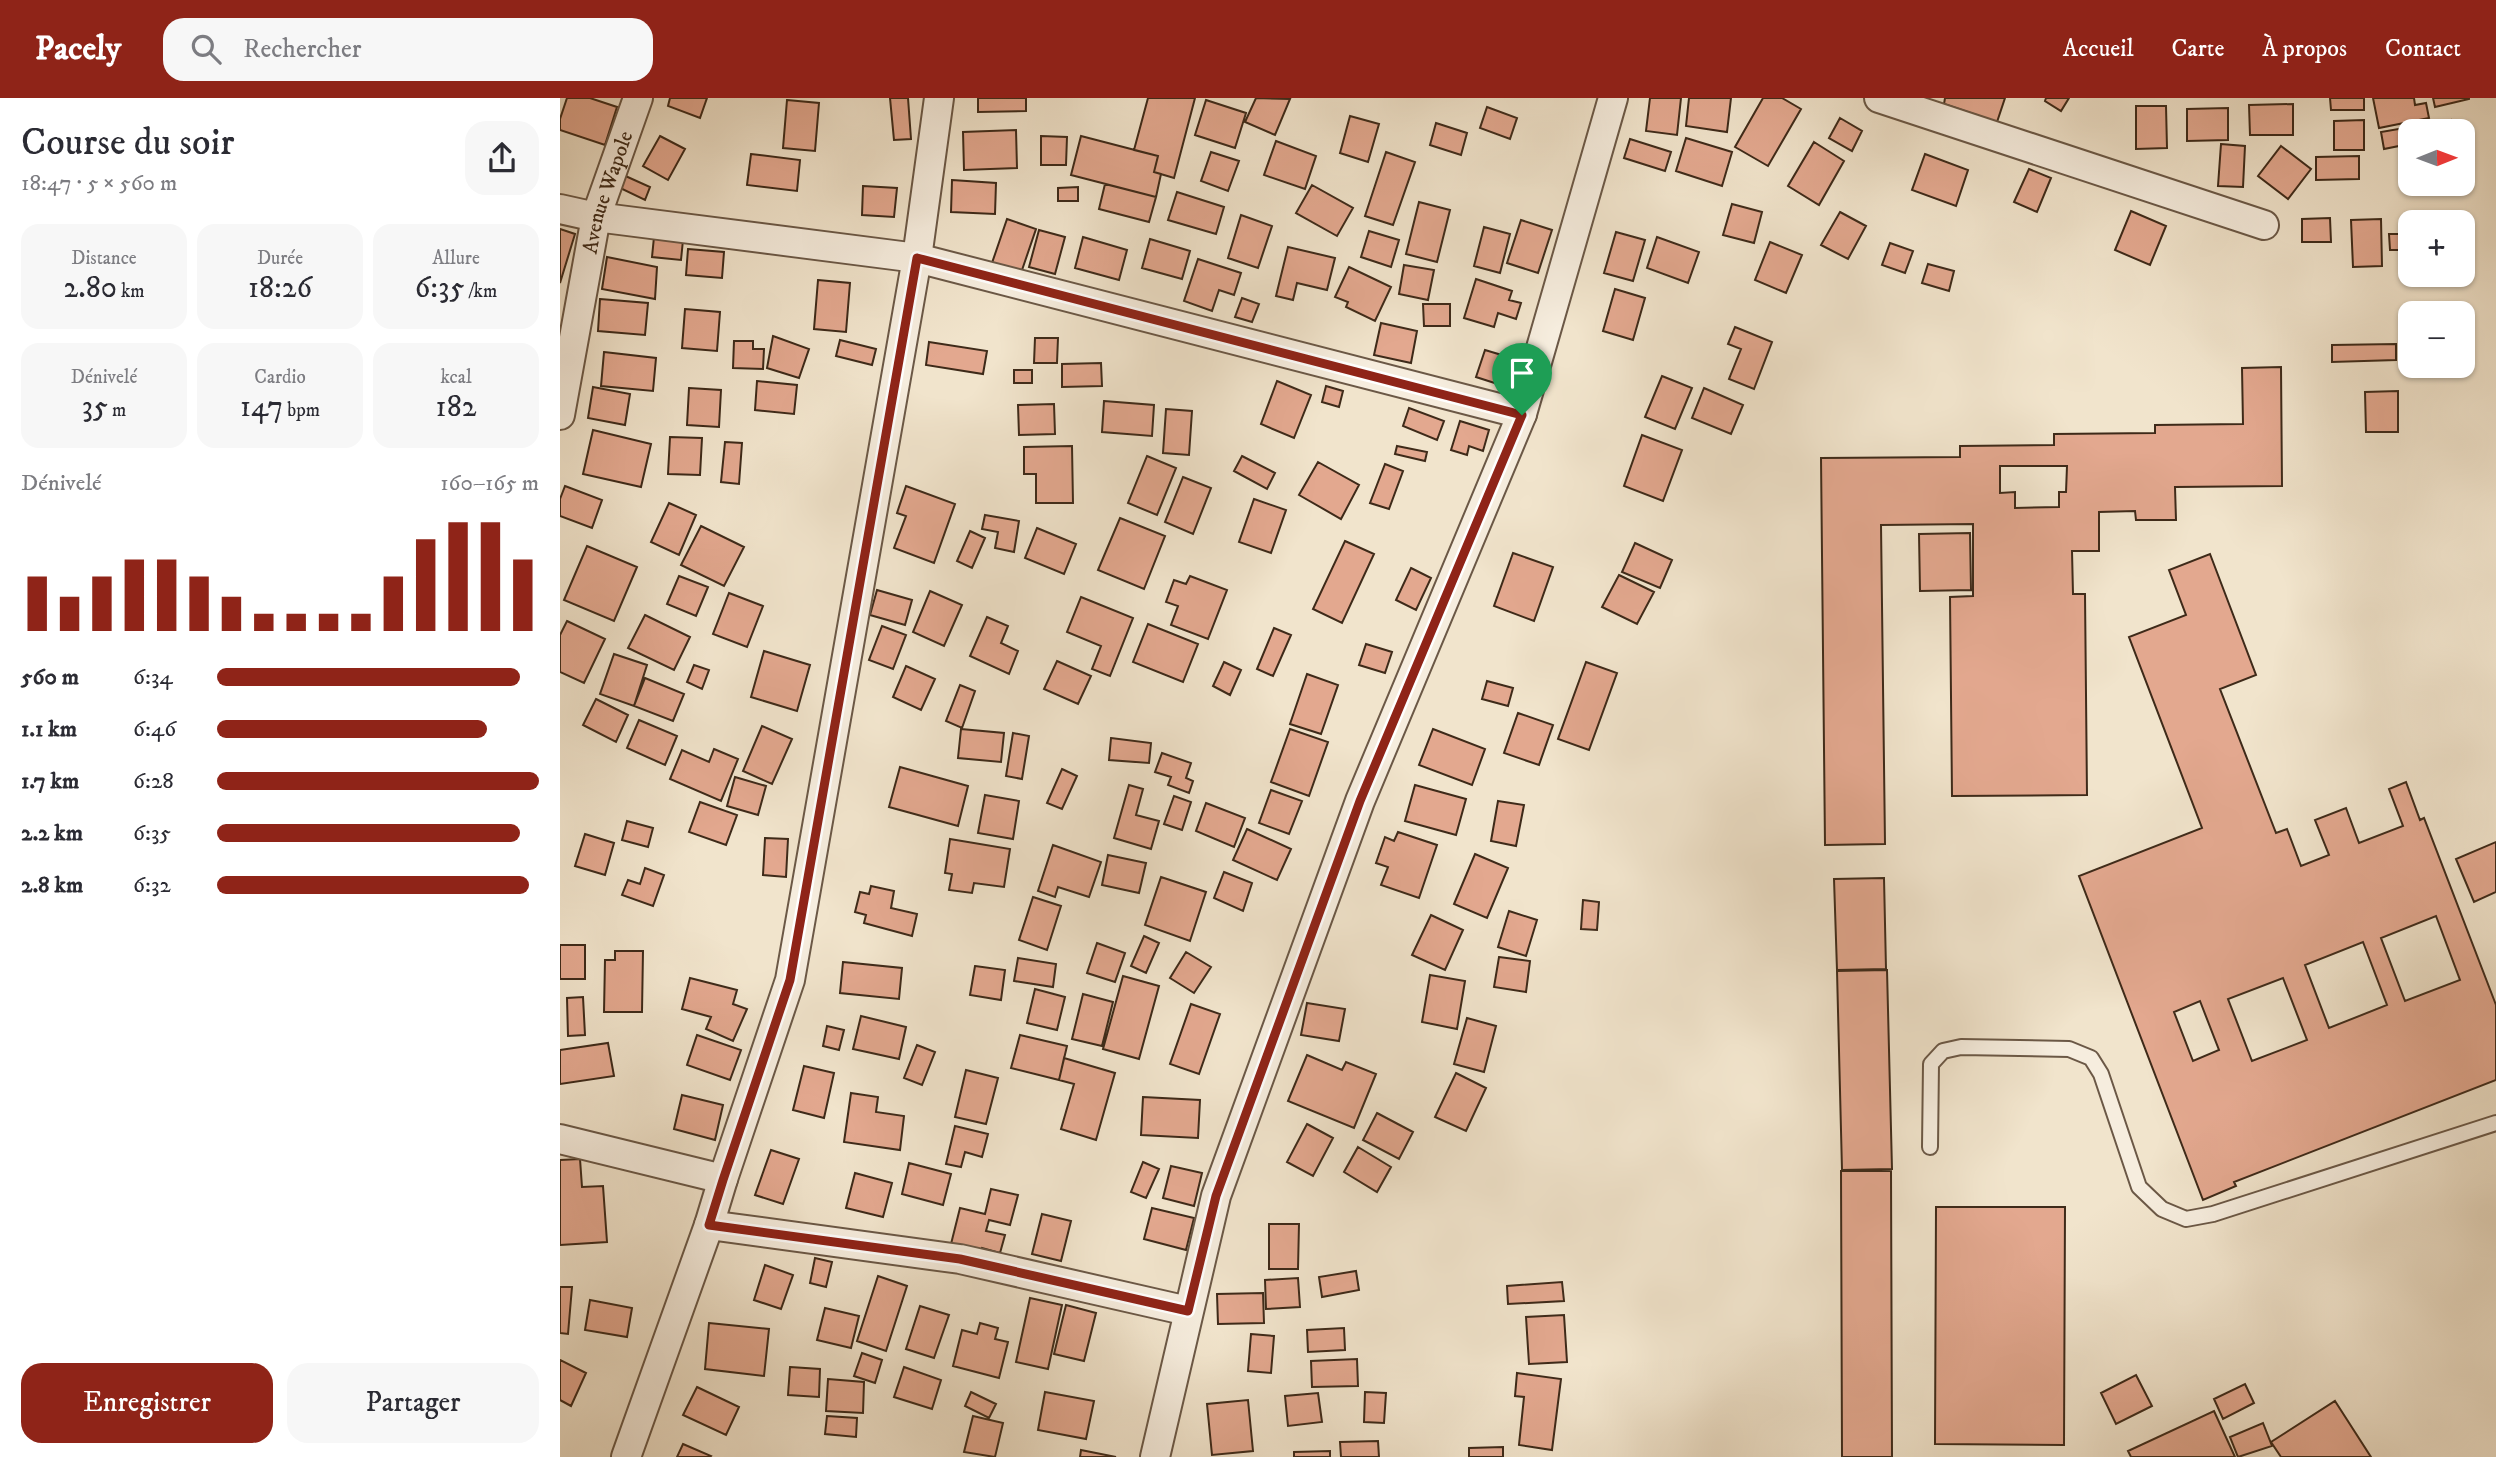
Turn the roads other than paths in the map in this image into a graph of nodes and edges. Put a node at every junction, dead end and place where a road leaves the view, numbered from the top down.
1 (638, 98) edge
2 (939, 98) edge
3 (1614, 98) edge
4 (1879, 98) edge
5 (560, 209) edge
6 (596, 217) junction
7 (2264, 225) dead end
8 (917, 258) junction
9 (560, 415) edge
10 (1522, 415) junction
11 (2496, 1123) edge
12 (560, 1139) edge
13 (1930, 1147) dead end
14 (723, 1180) junction
15 (709, 1225) junction
16 (1188, 1311) junction
17 (626, 1457) edge
18 (1155, 1457) edge

1 - 6 street, Avenue Wapole
2 - 8 street
3 - 10 street
4 - 7 street
5 - 6 street
6 - 8 street
6 - 9 street, Avenue Wapole
8 - 10 street
8 - 14 street
10 - 16 street
11 - 13 lane
12 - 14 street
14 - 15 street
15 - 16 street
15 - 17 street
16 - 18 street

